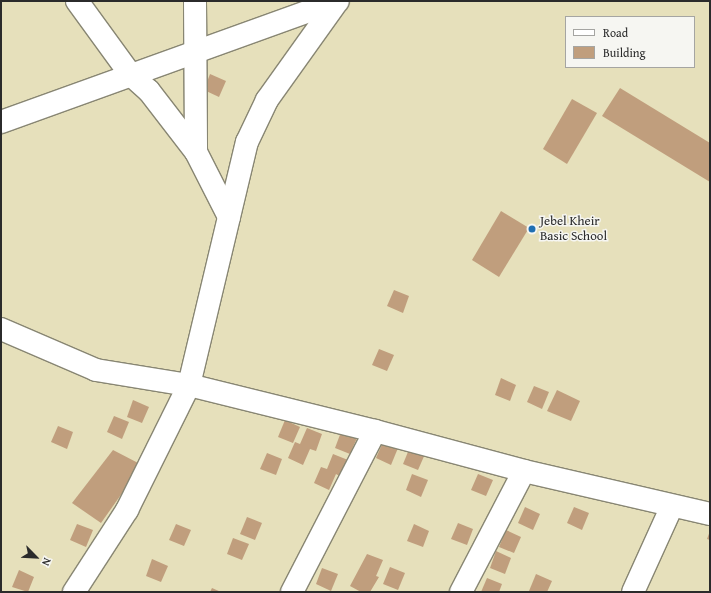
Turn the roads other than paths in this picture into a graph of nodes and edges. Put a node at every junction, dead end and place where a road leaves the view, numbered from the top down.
1 (77, 1) edge
2 (195, 1) edge
3 (338, 1) edge
4 (194, 53) junction
5 (130, 74) junction
6 (1, 122) edge
7 (196, 152) junction
8 (229, 217) junction
9 (1, 329) edge
10 (189, 385) junction
11 (375, 430) junction
12 (524, 471) junction
13 (672, 506) junction
14 (710, 514) edge
15 (74, 592) edge
16 (292, 592) edge
17 (461, 592) edge
18 (633, 592) edge

1 - 5 street
2 - 4 street
3 - 4 street
3 - 8 street
4 - 5 street
4 - 7 street
5 - 6 street
5 - 7 street
7 - 8 street
8 - 10 street
9 - 10 street
10 - 11 street
10 - 15 street
11 - 12 street
11 - 16 street
12 - 13 street
12 - 17 street
13 - 14 street
13 - 18 street

